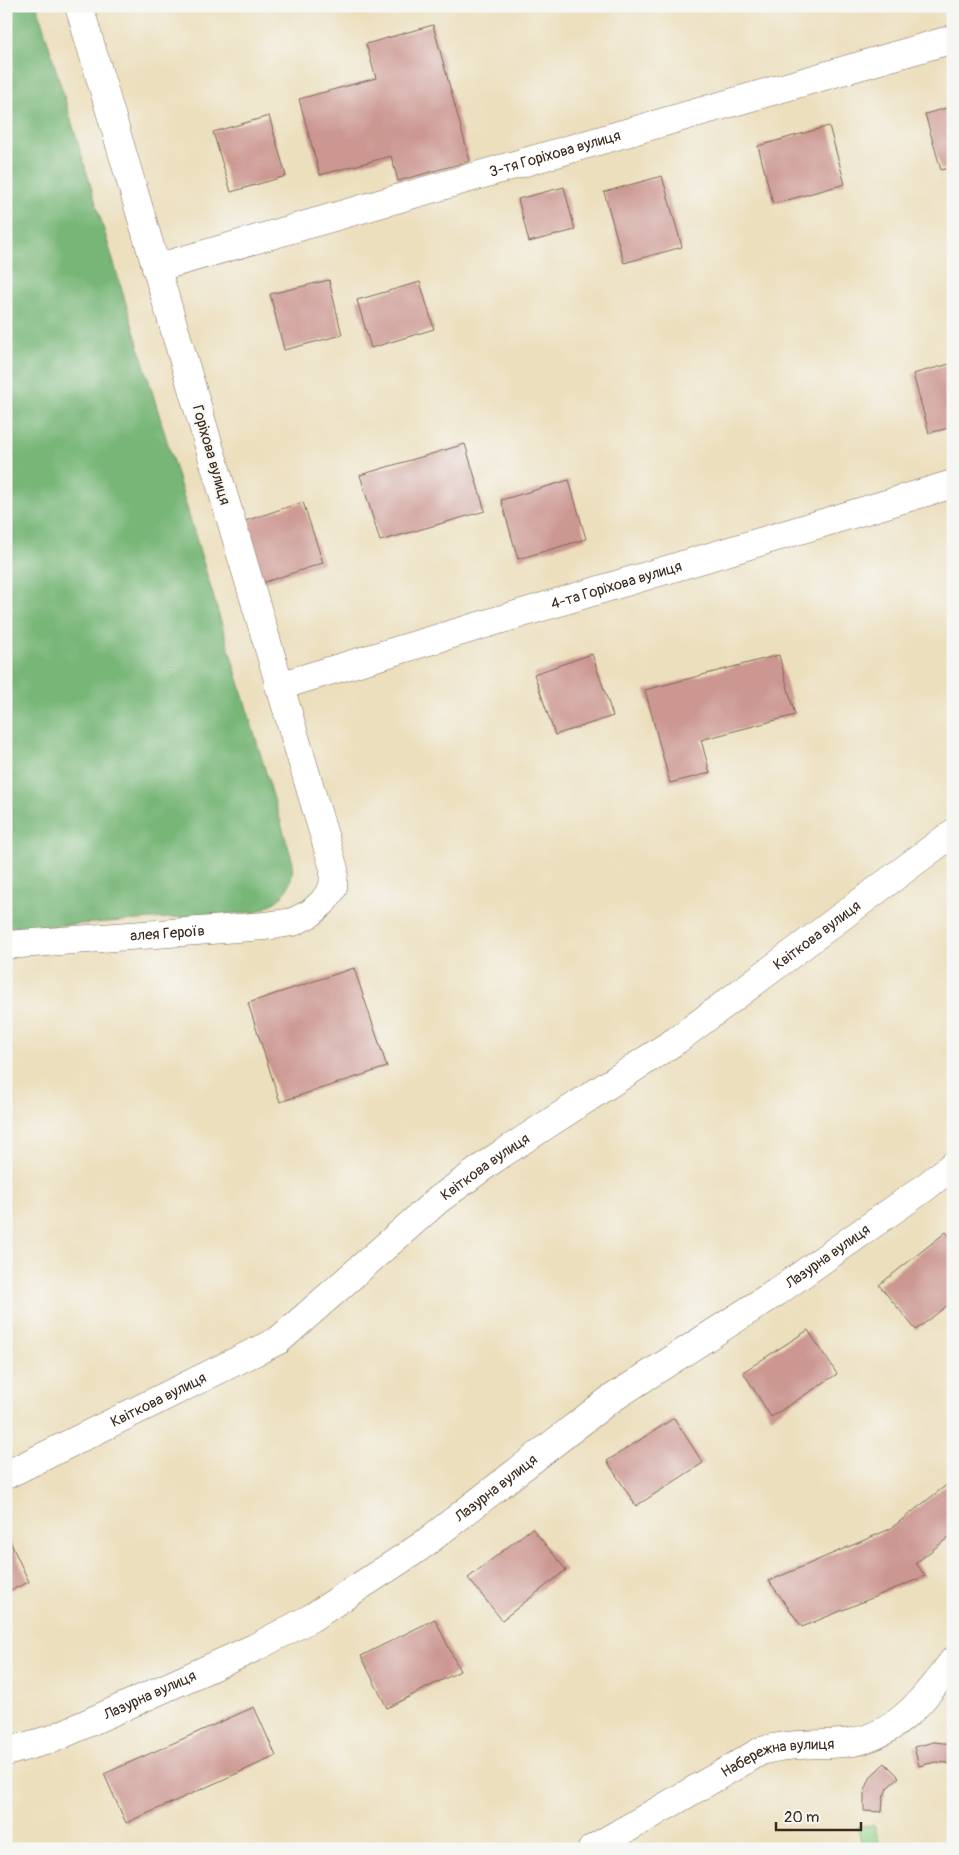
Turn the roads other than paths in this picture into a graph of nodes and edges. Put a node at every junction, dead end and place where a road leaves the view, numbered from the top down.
1 (79, 6) edge
2 (953, 39) edge
3 (156, 268) junction
4 (953, 484) edge
5 (279, 686) junction
6 (953, 833) edge
7 (323, 902) joint
8 (6, 945) edge
9 (953, 1165) edge
10 (6, 1476) edge
11 (953, 1662) edge
12 (6, 1752) edge
13 (592, 1849) edge

1 - 3 street, Горіхова вулиця
2 - 3 street, 3-тя Горіхова вулиця
3 - 5 street, Горіхова вулиця
4 - 5 street, 4-та Горіхова вулиця
5 - 7 street, Горіхова вулиця
6 - 10 street, Квіткова вулиця
7 - 8 street, алея Героїв
9 - 12 street, Лазурна вулиця
11 - 13 street, Набережна вулиця

